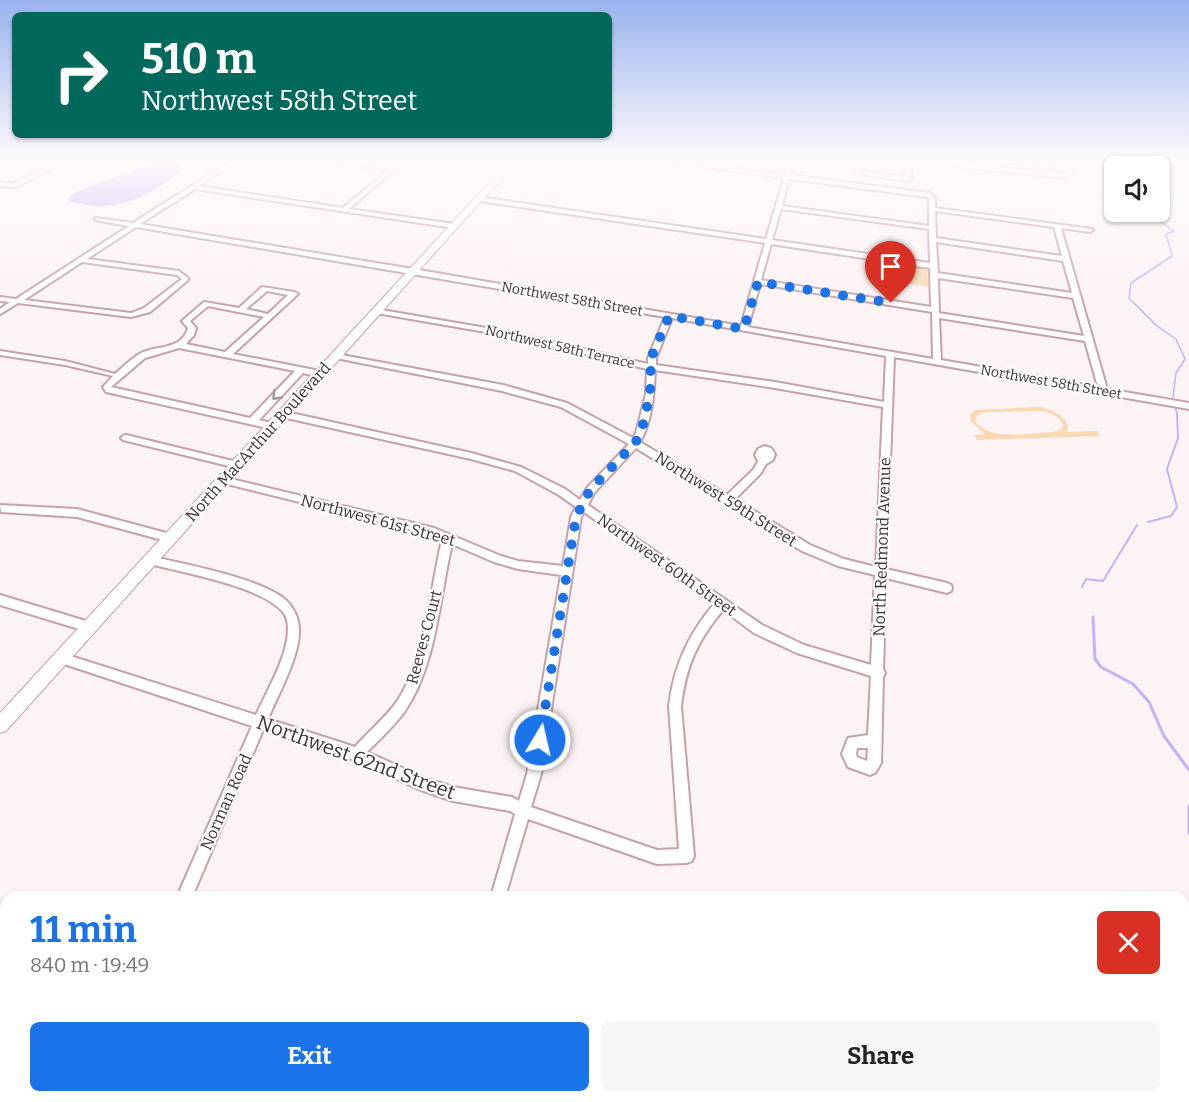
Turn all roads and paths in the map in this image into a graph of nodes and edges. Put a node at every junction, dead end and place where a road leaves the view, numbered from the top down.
1 (158, 210) edge
2 (347, 210) edge
3 (468, 210) edge
4 (558, 210) edge
5 (778, 210) edge
6 (804, 210) edge
7 (932, 210) edge
8 (942, 210) edge
9 (97, 219) dead end
10 (135, 225) junction
11 (454, 226) junction
12 (1057, 226) junction
13 (933, 228) junction
14 (1090, 230) dead end
15 (933, 240) junction
16 (769, 241) junction
17 (1066, 259) junction
18 (79, 260) junction
19 (934, 266) junction
20 (413, 272) junction
21 (934, 275) junction
22 (758, 282) junction
23 (1076, 296) junction
24 (0, 299) edge
25 (17, 300) junction
26 (240, 310) junction
27 (0, 312) edge
28 (376, 312) junction
29 (936, 312) junction
30 (270, 316) junction
31 (669, 316) junction
32 (744, 329) junction
33 (1088, 339) junction
34 (178, 345) junction
35 (0, 353) edge
36 (890, 354) junction
37 (227, 355) junction
38 (336, 357) junction
39 (937, 362) junction
40 (650, 367) junction
41 (301, 370) junction
42 (111, 374) dead end
43 (320, 374) junction
44 (1103, 391) junction
45 (887, 405) junction
46 (1189, 406) edge
47 (282, 414) junction
48 (252, 422) junction
49 (272, 426) junction
50 (126, 438) dead end
51 (635, 443) junction
52 (763, 459) dead end
53 (237, 465) junction
54 (223, 480) junction
55 (728, 500) junction
56 (581, 505) junction
57 (1, 508) edge
58 (448, 537) junction
59 (170, 538) junction
60 (150, 560) junction
61 (567, 571) junction
62 (881, 573) junction
63 (946, 588) dead end
64 (0, 600) edge
65 (721, 604) junction
66 (89, 627) junction
67 (61, 658) junction
68 (879, 673) junction
69 (261, 722) junction
70 (0, 725) edge
71 (874, 741) dead end
72 (357, 754) junction
73 (524, 811) junction
74 (187, 891) edge
75 (500, 891) edge

1 - 10 street
2 - 11 street
3 - 11 main road, North MacArthur Boulevard
4 - 16 street
5 - 16 street
6 - 13 street
7 - 13 street
8 - 12 street
9 - 10 street, Northwest 58th Street
10 - 18 street
10 - 20 street, Northwest 58th Street
11 - 20 main road, North MacArthur Boulevard
12 - 14 street
12 - 17 street
13 - 15 street
15 - 17 street
15 - 19 street
16 - 19 street
16 - 22 street
17 - 23 street
18 - 25 street
18 - 25 street
19 - 21 street
20 - 28 main road, North MacArthur Boulevard
20 - 31 street, Northwest 58th Street
21 - 23 street
21 - 29 street
22 - 29 street
22 - 32 street
23 - 33 street
24 - 25 street
25 - 27 street
26 - 30 street
26 - 30 street
26 - 34 street
28 - 38 main road, North MacArthur Boulevard
28 - 40 street, Northwest 58th Terrace
29 - 33 street
29 - 39 street
30 - 37 street
31 - 32 street, Northwest 58th Street
31 - 40 street
32 - 36 street, Northwest 58th Street
33 - 44 street
34 - 37 street
34 - 48 street
35 - 42 street
36 - 39 street, Northwest 58th Street
36 - 45 street, North Redmond Avenue
37 - 41 street
38 - 43 main road, North MacArthur Boulevard
38 - 51 street, Northwest 59th Street
39 - 44 street, Northwest 58th Street
40 - 45 street, Northwest 58th Terrace
40 - 51 street
41 - 43 street
41 -> 48 street
43 - 47 main road, North MacArthur Boulevard
44 - 46 street, Northwest 58th Street
45 - 62 street, North Redmond Avenue
47 - 49 main road, North MacArthur Boulevard
47 - 56 street, Northwest 60th Street
48 - 49 street
49 - 53 main road, North MacArthur Boulevard
50 - 53 street
51 - 55 street, Northwest 59th Street
51 - 56 street
52 - 55 street
53 - 54 main road, North MacArthur Boulevard
54 - 58 street, Northwest 61st Street
54 - 59 main road, North MacArthur Boulevard
55 - 62 street, Northwest 59th Street
56 - 61 street
56 - 65 street, Northwest 60th Street
57 - 59 street
58 - 61 street, Northwest 61st Street
58 - 72 street, Reeves Court
59 - 60 main road, North MacArthur Boulevard
60 - 66 main road, North MacArthur Boulevard
60 - 69 street, Norman Road
61 - 73 street
62 - 63 street, Northwest 59th Street
62 - 68 street, North Redmond Avenue
64 - 66 street
65 - 68 street, Northwest 60th Street
65 - 73 street, Northwest 62nd Street
66 - 67 main road, North MacArthur Boulevard
67 - 69 street, Northwest 62nd Street
67 - 70 main road, North MacArthur Boulevard
68 - 71 street, North Redmond Avenue
69 - 72 street, Northwest 62nd Street
69 - 74 street, Norman Road
72 - 73 street, Northwest 62nd Street
73 - 75 street

